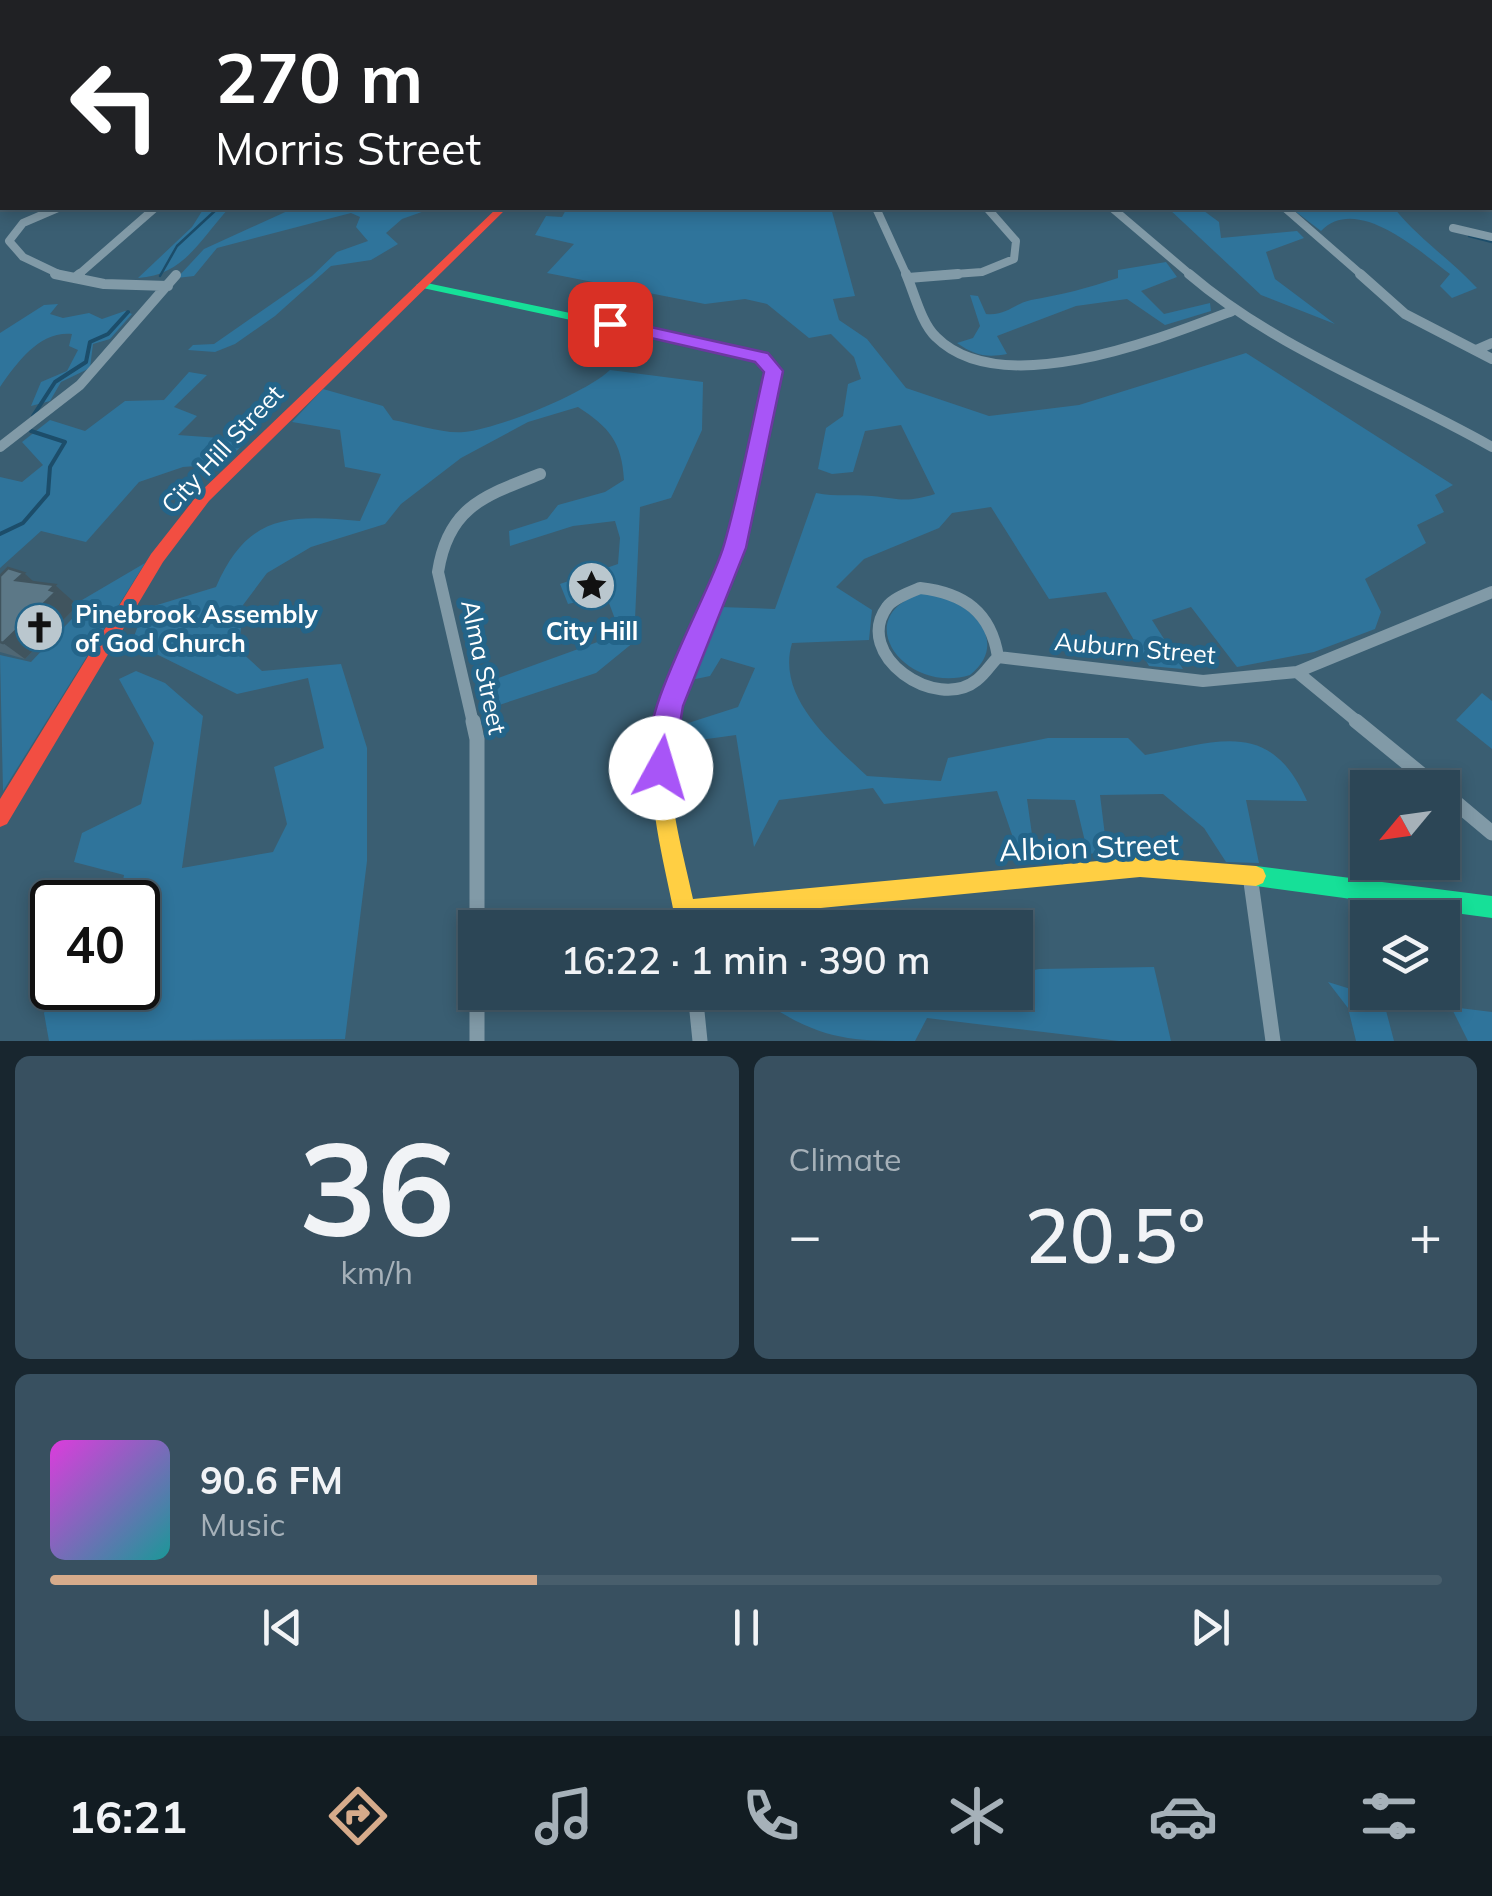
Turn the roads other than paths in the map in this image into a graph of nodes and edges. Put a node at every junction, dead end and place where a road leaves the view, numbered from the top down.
1 (53, 210) edge
2 (153, 210) edge
3 (500, 210) edge
4 (877, 210) edge
5 (990, 210) edge
6 (1114, 210) edge
7 (1287, 210) edge
8 (1453, 228) dead end
9 (1492, 237) edge
10 (176, 275) dead end
11 (75, 278) junction
12 (908, 278) junction
13 (168, 286) junction
14 (422, 286) junction
15 (1232, 311) junction
16 (1492, 342) edge
17 (1476, 350) junction
18 (1492, 359) edge
19 (0, 447) edge
20 (1492, 447) edge
21 (540, 474) dead end
22 (1492, 592) edge
23 (998, 657) junction
24 (1297, 672) junction
25 (1417, 770) edge
26 (1460, 806) edge
27 (1, 810) edge
28 (1492, 833) edge
29 (1250, 875) junction
30 (1492, 908) edge
31 (477, 910) edge
32 (686, 910) joint
33 (477, 1010) edge
34 (697, 1010) edge
35 (477, 1041) edge
36 (700, 1041) edge
37 (1273, 1041) edge

1 - 11 street
2 - 11 street
3 - 14 street, City Hill Street
4 - 12 street
5 - 12 street
6 - 15 street
7 - 17 street
8 - 9 street
10 - 13 street
11 - 13 street
12 - 15 street
13 - 19 street
14 - 27 street, City Hill Street
14 - 32 street
15 - 20 street
16 - 17 street
17 - 18 street
21 - 31 street, Alma Street
22 - 24 street, Auburn Street
23 - 23 street
23 - 24 street, Auburn Street
24 - 25 street
26 - 28 street
29 - 30 street, Albion Street
29 - 32 street, Albion Street
29 - 37 street
33 - 35 street
34 - 36 street

